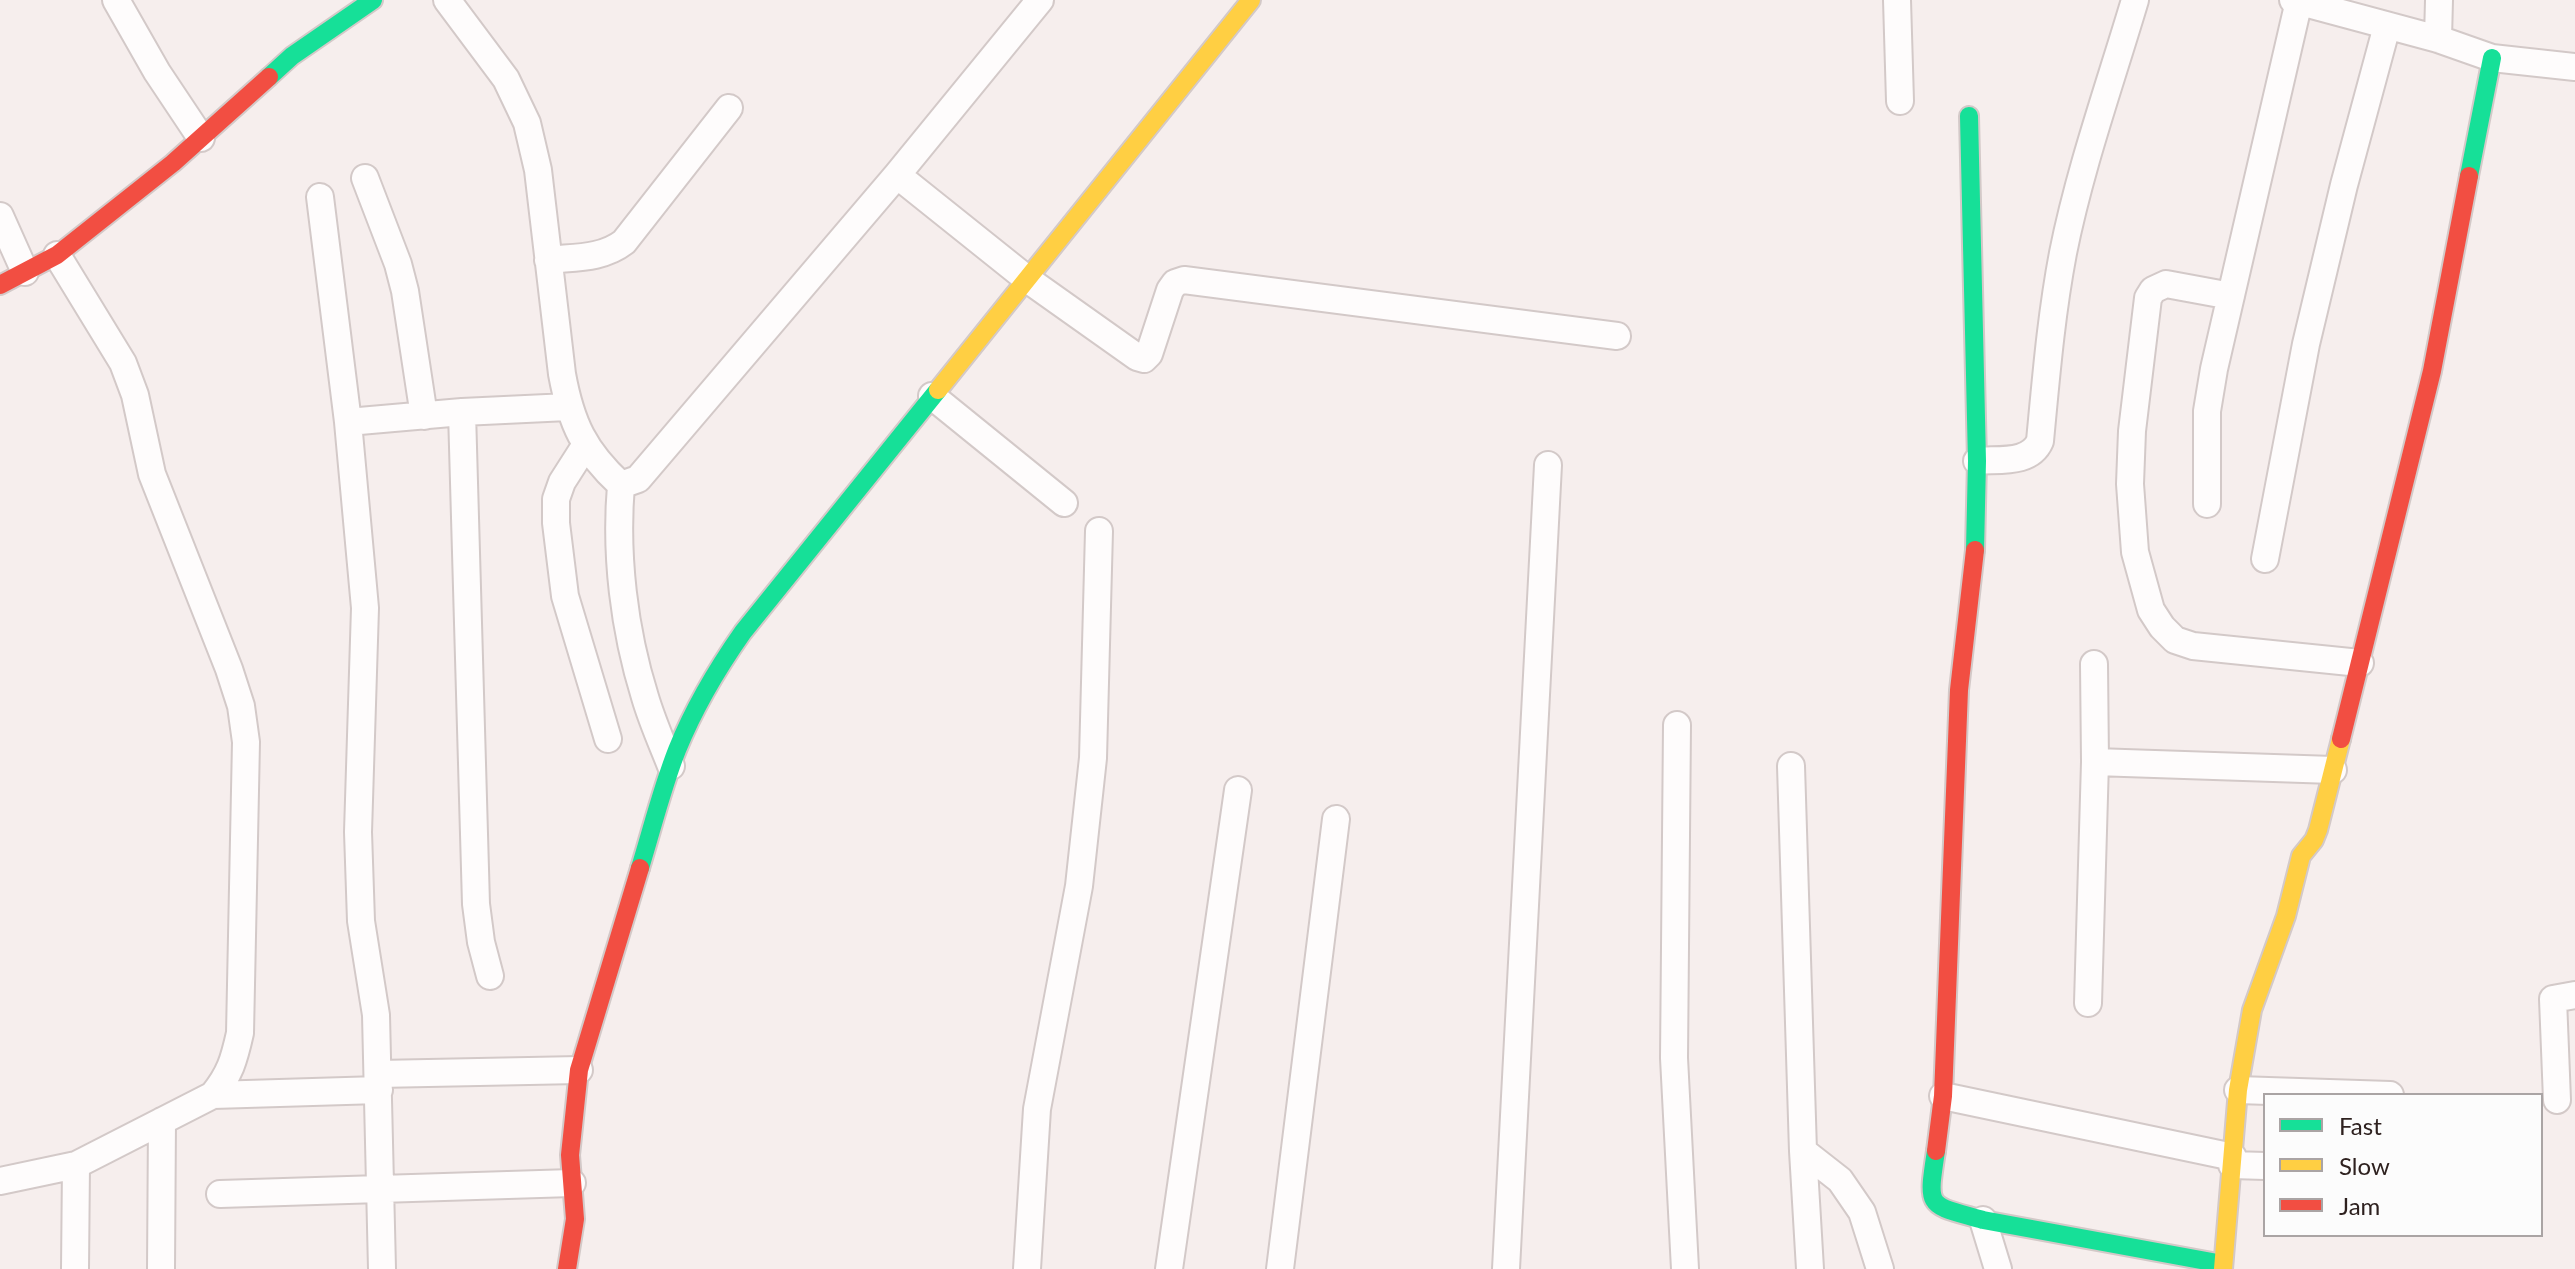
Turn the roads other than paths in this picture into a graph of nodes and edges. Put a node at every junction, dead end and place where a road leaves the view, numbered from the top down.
1 (116, 0) edge
2 (373, 0) edge
3 (447, 0) edge
4 (1040, 0) edge
5 (1251, 0) edge
6 (1897, 0) edge
7 (2135, 0) edge
8 (2439, 0) edge
9 (2296, 1) edge
10 (2354, 8) edge
11 (2387, 26) junction
12 (2438, 39) junction
13 (2492, 58) junction
14 (2575, 67) edge
15 (1900, 101) dead end
16 (729, 108) dead end
17 (1969, 116) dead end
18 (201, 138) junction
19 (897, 175) junction
20 (365, 178) dead end
21 (320, 197) dead end
22 (0, 216) edge
23 (57, 255) junction
24 (548, 260) junction
25 (25, 272) junction
26 (1027, 279) junction
27 (0, 285) edge
28 (2231, 296) junction
29 (1617, 336) dead end
30 (932, 396) junction
31 (568, 407) junction
32 (462, 412) junction
33 (424, 416) junction
34 (348, 422) junction
35 (585, 446) junction
36 (1977, 461) junction
37 (1548, 465) dead end
38 (621, 485) junction
39 (1064, 503) dead end
40 (2207, 504) dead end
41 (1099, 531) dead end
42 (2265, 559) dead end
43 (2360, 663) junction
44 (2094, 664) dead end
45 (1677, 725) dead end
46 (608, 739) dead end
47 (2095, 762) junction
48 (671, 766) junction
49 (1791, 766) dead end
50 (2333, 770) junction
51 (1238, 790) dead end
52 (1336, 819) dead end
53 (490, 976) dead end
54 (2575, 995) edge
55 (2088, 1003) dead end
56 (579, 1070) junction
57 (379, 1082) junction
58 (2238, 1090) junction
59 (2329, 1093) edge
60 (213, 1095) junction
61 (1943, 1096) junction
62 (2558, 1100) edge
63 (162, 1121) junction
64 (1803, 1151) junction
65 (2232, 1161) junction
66 (76, 1165) junction
67 (2263, 1166) edge
68 (0, 1181) edge
69 (572, 1183) junction
70 (381, 1189) junction
71 (220, 1194) dead end
72 (1983, 1220) junction
73 (2223, 1266) edge
74 (75, 1269) edge
75 (161, 1269) edge
76 (382, 1269) edge
77 (567, 1269) edge
78 (1027, 1269) edge
79 (1169, 1269) edge
80 (1280, 1269) edge
81 (1506, 1269) edge
82 (1685, 1269) edge
83 (1810, 1269) edge
84 (1880, 1269) edge
85 (1998, 1269) edge

1 - 18 street
2 - 18 street
3 - 24 street
4 - 19 street
5 - 26 street
6 - 15 street
7 - 36 street
8 - 12 street
9 - 10 street
9 - 28 street
10 - 11 street
11 - 12 street
11 - 42 street
12 - 13 street
13 - 14 street
13 - 43 street
16 - 24 street
17 - 36 street
18 - 23 street
19 - 26 street
19 - 38 street
20 - 33 street
21 - 34 street
22 - 25 street
23 - 25 street
23 - 60 street
24 - 31 street
25 - 27 street
26 - 29 street
26 - 30 street
28 - 40 street
28 - 43 street
30 - 39 street
30 - 48 street
31 - 32 street
31 - 35 street
32 - 33 street
32 - 53 street
33 - 34 street
34 - 57 street
35 - 38 street
35 - 46 street
36 - 61 street
37 - 81 street
38 - 48 street
41 - 78 street
43 - 50 street
44 - 47 street
45 - 82 street
47 - 50 street
47 - 55 street
48 - 56 street
49 - 64 street
50 - 58 street
51 - 79 street
52 - 80 street
54 - 62 street
56 - 57 street
56 - 69 street
57 - 60 street
57 - 70 street
58 - 59 street
58 - 65 street
60 - 63 street
61 - 65 street
61 - 72 street
63 - 66 street
63 - 75 street
64 - 83 street
64 - 84 street
65 - 67 street
65 - 73 street
66 - 68 street
66 - 74 street
69 - 70 street
69 - 77 street
70 - 71 street
70 - 76 street
72 - 73 street
72 - 85 street

